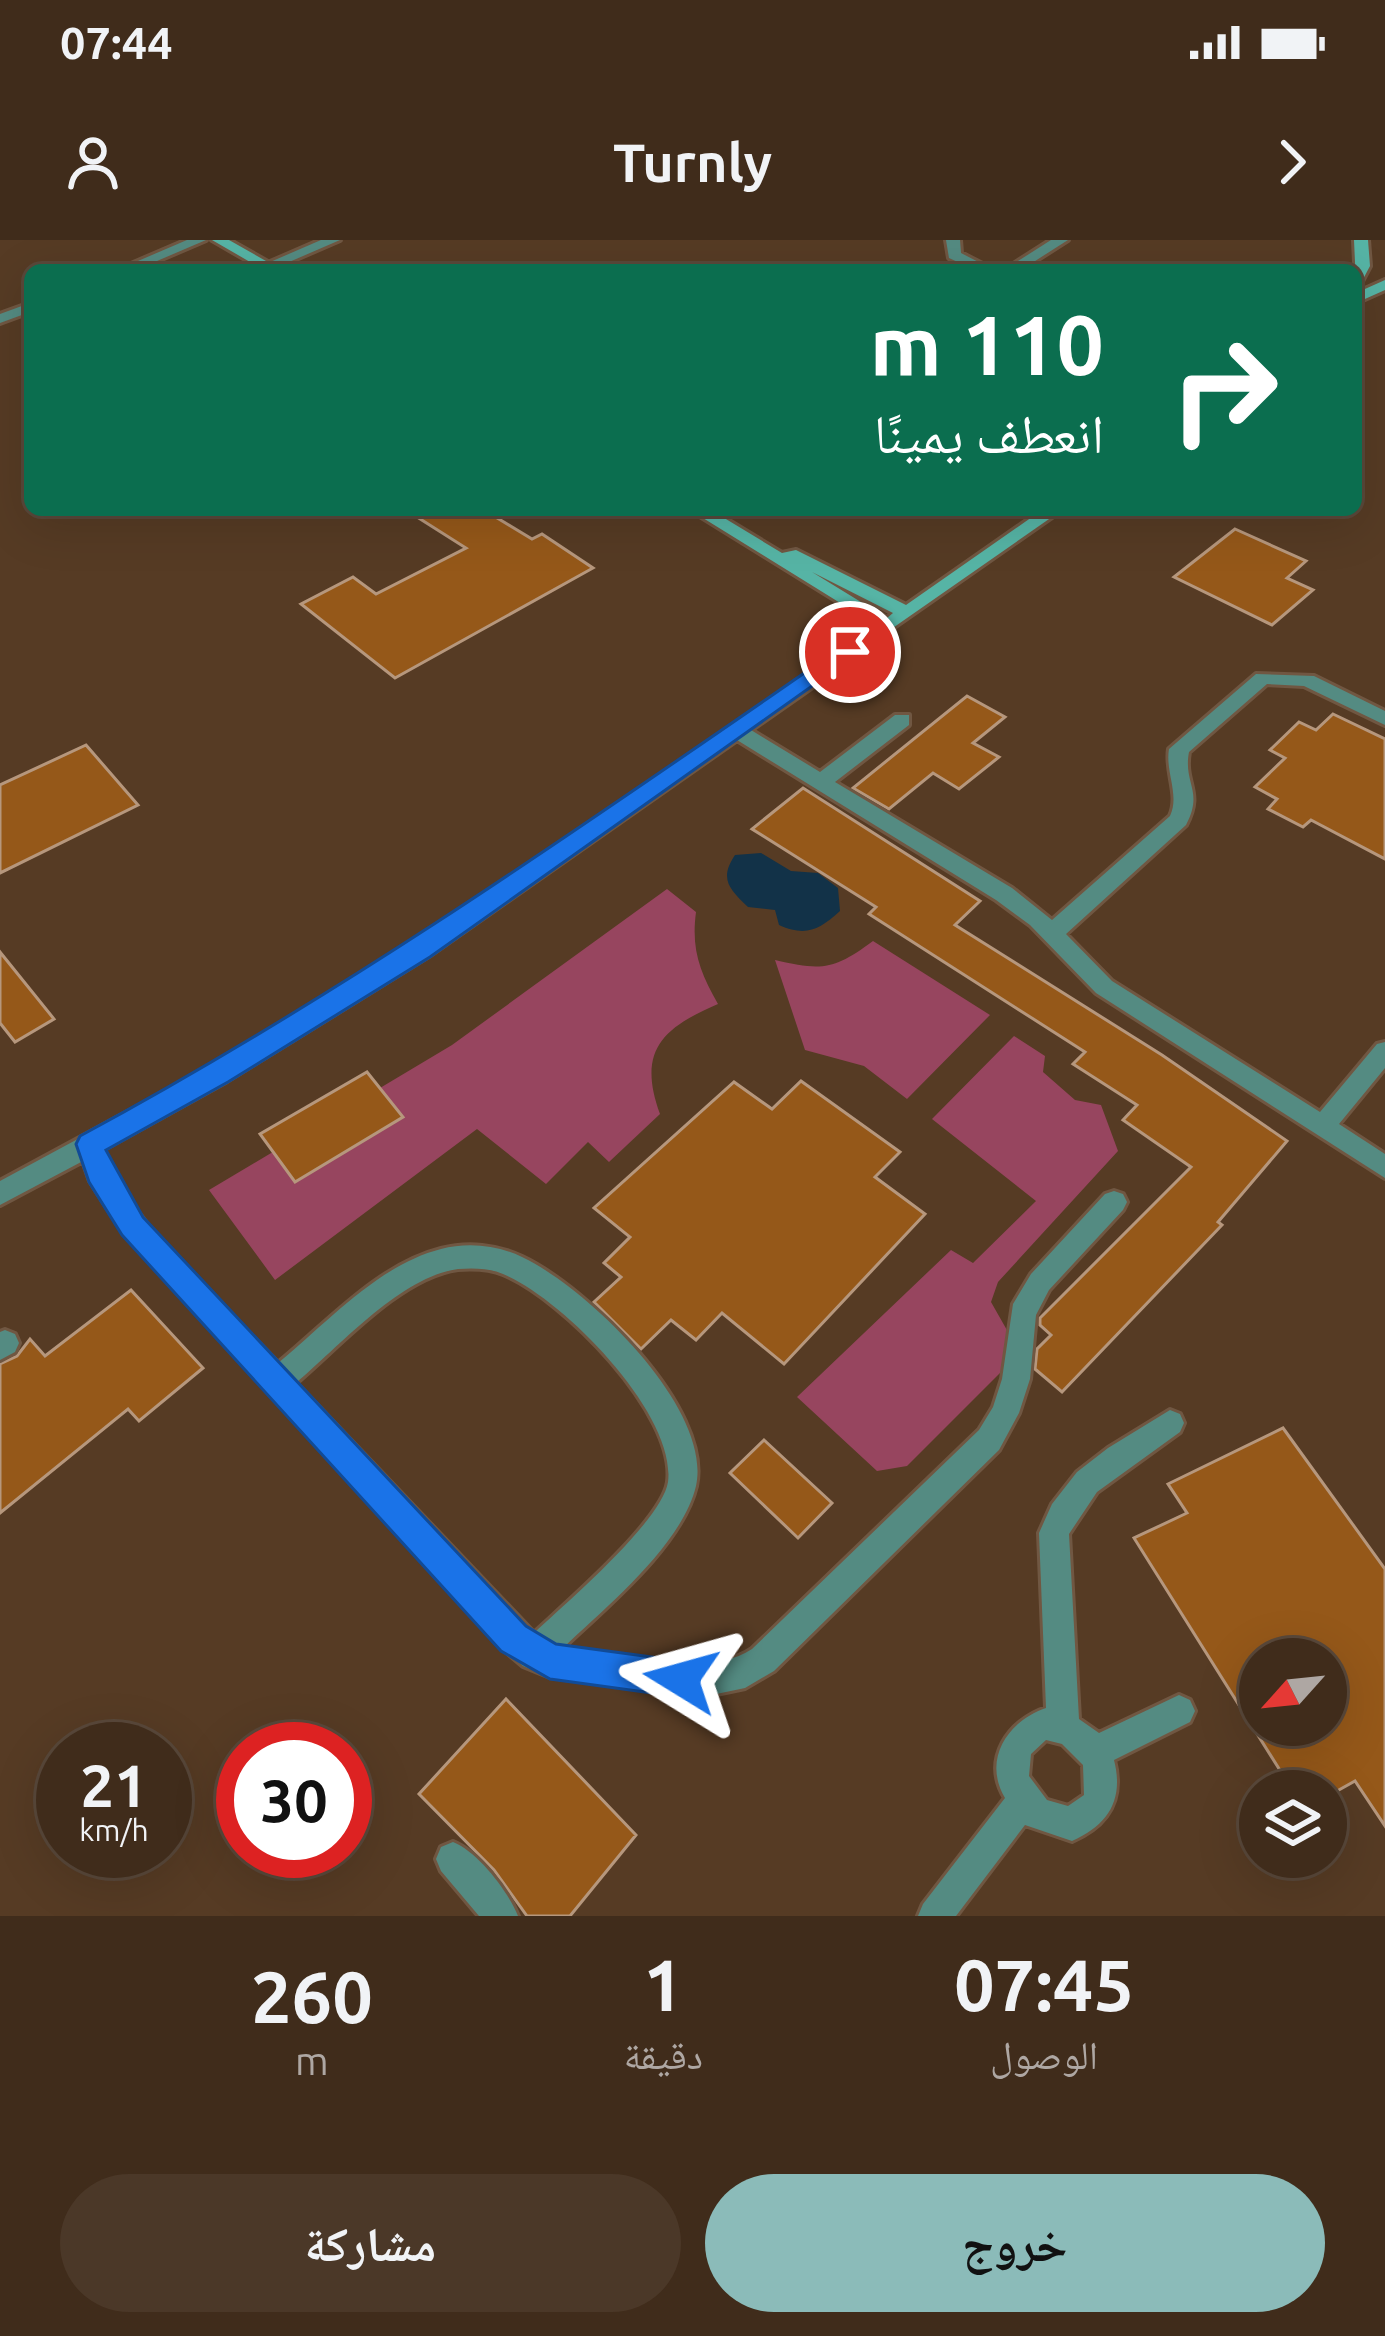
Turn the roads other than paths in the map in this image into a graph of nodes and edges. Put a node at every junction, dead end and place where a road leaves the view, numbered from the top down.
1 (199, 240) edge
2 (219, 240) edge
3 (334, 240) edge
4 (952, 240) edge
5 (1047, 243) edge
6 (139, 264) edge
7 (264, 264) edge
8 (281, 264) edge
9 (973, 264) edge
10 (1019, 264) edge
11 (710, 516) edge
12 (1045, 516) edge
13 (897, 619) junction
14 (1385, 719) edge
15 (902, 720) dead end
16 (737, 730) junction
17 (820, 782) junction
18 (1053, 932) junction
19 (1385, 1051) edge
20 (1322, 1127) junction
21 (90, 1144) junction
22 (1385, 1166) edge
23 (0, 1194) edge
24 (1114, 1202) dead end
25 (277, 1382) junction
26 (1170, 1423) dead end
27 (534, 1655) junction
28 (1179, 1711) dead end
29 (1063, 1726) junction
30 (1096, 1752) junction
31 (1023, 1801) junction
32 (453, 1858) dead end
33 (502, 1916) edge
34 (935, 1916) edge

1 - 6 street
2 - 7 street
3 - 8 street
4 - 9 street
5 - 10 street
11 - 13 street
12 - 13 street
13 - 16 street
14 - 18 street
15 - 17 street
16 - 17 street
16 - 21 street
17 - 18 street
18 - 20 street
19 - 20 street
20 - 22 street
21 - 23 street
21 - 25 street
24 - 27 street
25 - 27 street
25 - 27 street
26 - 29 street
28 - 30 street
29 - 30 street
29 - 31 street
30 - 31 street
31 - 34 street
32 - 33 street

